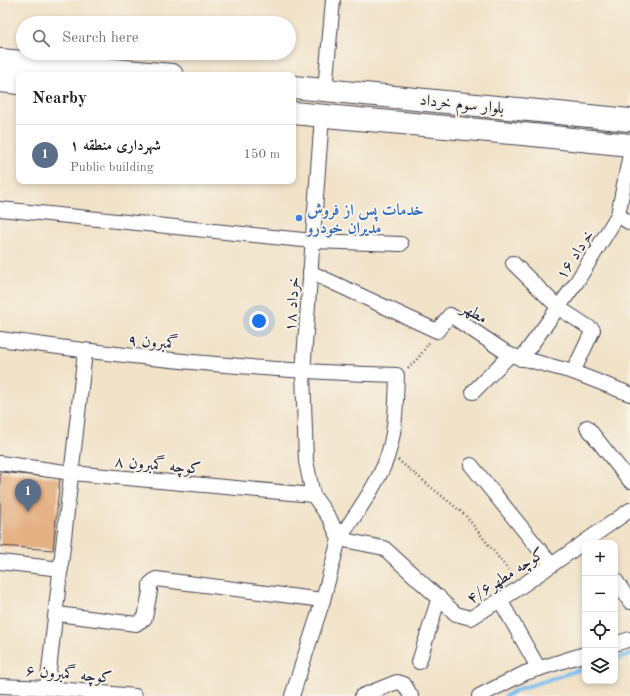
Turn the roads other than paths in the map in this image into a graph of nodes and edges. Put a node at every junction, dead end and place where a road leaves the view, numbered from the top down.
1 (333, 0) edge
2 (0, 60) edge
3 (138, 72) edge
4 (0, 81) edge
5 (16, 83) edge
6 (296, 87) edge
7 (325, 90) junction
8 (296, 113) edge
9 (322, 116) junction
10 (630, 120) edge
11 (630, 145) edge
12 (630, 154) edge
13 (0, 209) edge
14 (618, 216) junction
15 (630, 223) edge
16 (313, 240) junction
17 (401, 244) dead end
18 (513, 263) dead end
19 (310, 272) junction
20 (559, 308) junction
21 (0, 339) edge
22 (85, 352) junction
23 (515, 357) junction
24 (303, 372) junction
25 (573, 372) junction
26 (474, 392) dead end
27 (630, 394) edge
28 (587, 426) dead end
29 (0, 463) edge
30 (471, 465) dead end
31 (72, 474) junction
32 (630, 481) edge
33 (313, 495) junction
34 (630, 510) edge
35 (339, 539) junction
36 (592, 540) edge
37 (582, 547) edge
38 (0, 562) edge
39 (552, 565) junction
40 (61, 569) junction
41 (618, 584) edge
42 (439, 597) junction
43 (323, 600) junction
44 (500, 600) junction
45 (630, 602) edge
46 (57, 614) junction
47 (630, 639) edge
48 (618, 643) edge
49 (582, 655) edge
50 (419, 662) dead end
51 (539, 669) junction
52 (0, 686) edge
53 (47, 688) junction
54 (135, 696) edge
55 (292, 696) edge
56 (362, 696) edge
57 (411, 696) edge
58 (479, 696) edge

1 - 7 street
2 - 3 main road
4 - 5 main road
6 - 7 main road, بلوار سوم خرداد
7 - 10 main road, بلوار سوم خرداد
8 - 9 main road, بلوار سوم خرداد
9 - 11 main road, بلوار سوم خرداد
9 - 16 street, خرداد ۱۸
12 - 14 street, خرداد ۱۶
13 - 16 street
14 - 15 street
14 - 20 street, خرداد ۱۶
16 - 17 street
16 - 19 street, خرداد ۱۸
18 - 20 street
19 - 23 street, مطهر
19 - 24 street, خرداد ۱۸
20 - 23 street, خرداد ۱۶
20 - 25 street
21 - 22 street, گمبرون ۹
22 - 24 street, گمبرون ۹
22 - 31 street
23 - 25 street, مطهر
23 - 26 street, خرداد ۱۶
24 - 33 street, خرداد ۱۸
24 - 35 street, گمبرون ۹
25 - 27 street, مطهر
28 - 32 street
29 - 31 street, کوچه گمبرون ۸
30 - 39 street
31 - 33 street, کوچه گمبرون ۸
31 - 40 street
33 - 35 street
34 - 36 street, کوچه مطهر۴/۶
35 - 42 street, کوچه مطهر۴/۶
35 - 43 street
37 - 39 street, کوچه مطهر۴/۶
38 - 40 street
39 - 44 street, کوچه مطهر۴/۶
40 - 46 street
41 - 45 street
42 - 44 street, کوچه مطهر۴/۶
42 - 50 street
43 - 46 street
43 - 55 street
44 - 51 street
46 - 53 street
47 - 48 street
49 - 51 street
51 - 58 street
52 - 53 street, کوچه گمبرون ۶
53 - 54 street, کوچه گمبرون ۶
56 - 57 street

